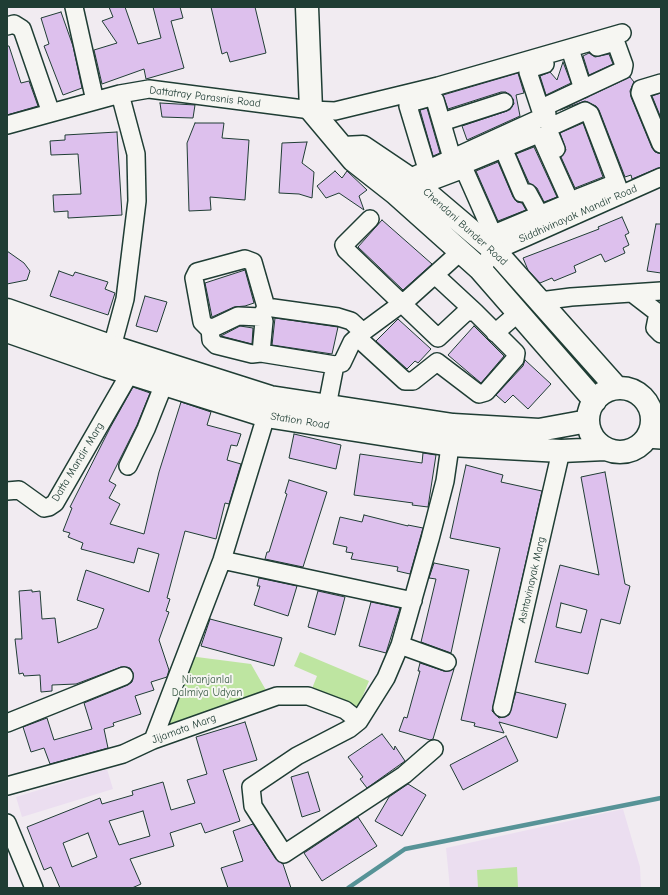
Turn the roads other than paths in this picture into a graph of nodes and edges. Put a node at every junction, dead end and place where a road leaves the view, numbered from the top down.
1 (74, 7) edge
2 (307, 7) edge
3 (7, 26) edge
4 (622, 33) dead end
5 (592, 45) junction
6 (571, 52) junction
7 (511, 70) dead end
8 (661, 83) edge
9 (438, 86) junction
10 (584, 89) junction
11 (120, 94) junction
12 (95, 101) junction
13 (504, 102) dead end
14 (311, 110) junction
15 (51, 113) junction
16 (543, 117) junction
17 (442, 122) junction
18 (7, 125) edge
19 (661, 144) edge
20 (504, 148) junction
21 (458, 163) junction
22 (661, 177) edge
23 (410, 185) junction
24 (619, 189) junction
25 (577, 207) junction
26 (533, 218) junction
27 (370, 219) dead end
28 (460, 252) junction
29 (495, 252) junction
30 (480, 269) junction
31 (435, 275) junction
32 (661, 291) edge
33 (632, 293) junction
34 (540, 301) junction
35 (401, 302) junction
36 (7, 310) edge
37 (263, 312) junction
38 (475, 312) junction
39 (518, 313) junction
40 (660, 313) edge
41 (210, 328) junction
42 (7, 331) edge
43 (495, 333) junction
44 (661, 334) edge
45 (360, 335) junction
46 (438, 338) junction
47 (261, 353) junction
48 (110, 357) junction
49 (437, 362) junction
50 (335, 365) junction
51 (130, 373) junction
52 (164, 384) junction
53 (617, 388) junction
54 (327, 406) junction
55 (591, 411) junction
56 (656, 413) edge
57 (266, 416) junction
58 (452, 435) junction
59 (654, 439) edge
60 (539, 440) junction
61 (605, 449) junction
62 (562, 451) junction
63 (128, 466) dead end
64 (7, 492) edge
65 (222, 560) junction
66 (413, 601) junction
67 (400, 645) junction
68 (447, 662) dead end
69 (124, 676) dead end
70 (502, 708) dead end
71 (359, 721) junction
72 (7, 723) edge
73 (153, 740) junction
74 (434, 749) dead end
75 (7, 786) edge
76 (7, 823) edge
77 (34, 888) edge

1 - 12 street
2 - 14 main road
3 - 15 street
4 - 5 street
5 - 6 street
5 - 10 street
6 - 9 street, Dattatray Parasnis Road
6 - 10 street
6 - 16 street
7 - 9 street
8 - 19 street
9 - 14 street, Dattatray Parasnis Road
10 - 16 street
11 - 12 street, Dattatray Parasnis Road
11 - 14 street, Dattatray Parasnis Road
11 - 48 street
12 - 15 street, Dattatray Parasnis Road
13 - 17 street
14 - 23 main road, Chendani Bunder Road
15 - 18 street, Dattatray Parasnis Road
16 - 21 street
17 - 21 street
17 - 23 street
20 - 21 street
20 - 25 street
20 - 26 street
21 - 23 street
21 - 26 street
22 - 24 street, Siddhivinayak Mandir Road
23 - 28 main road, Chendani Bunder Road
23 - 29 main road, Chendani Bunder Road
24 - 25 street, Siddhivinayak Mandir Road
24 - 25 street
25 - 26 street
25 - 29 street, Siddhivinayak Mandir Road
27 - 35 street
28 - 30 main road, Chendani Bunder Road
28 - 31 street
29 - 30 street
29 - 34 main road, Chendani Bunder Road
30 - 39 main road, Chendani Bunder Road
31 - 35 street
31 - 38 street
32 - 33 street
33 - 34 street
33 - 40 street
34 - 53 main road, Chendani Bunder Road
35 - 45 street
35 - 46 street
36 - 48 main road, Station Road
37 - 41 street
37 - 41 street
37 - 45 street
37 - 47 street
38 - 43 street
38 - 46 street
39 - 43 street
39 - 55 main road, Chendani Bunder Road
40 - 44 street
41 - 47 street
42 - 48 main road, Station Road
43 - 49 street
45 - 49 street
45 - 50 street
46 - 49 street
47 - 50 street
48 - 51 main road, Station Road
48 - 54 main road, Station Road
50 - 54 street
51 - 52 main road, Station Road
51 - 64 street, Datta Mandir Marg
52 - 57 main road, Station Road
52 - 63 street
53 - 55 main road
53 - 56 main road
54 - 58 main road, Station Road
55 - 60 main road, Station Road
55 - 61 main road
56 - 59 main road
57 - 58 main road, Station Road
57 - 65 street
58 - 60 main road, Station Road
58 - 66 street
59 - 61 main road
60 - 62 main road, Station Road
61 - 62 main road, Station Road
62 - 70 street, Ashtavinayak Marg
65 - 66 street
65 - 73 street
66 - 67 street
67 - 68 street
67 - 71 street
69 - 72 street
71 - 73 street, Jijamata Marg
71 - 74 street
73 - 75 street, Jijamata Marg
76 - 77 street

